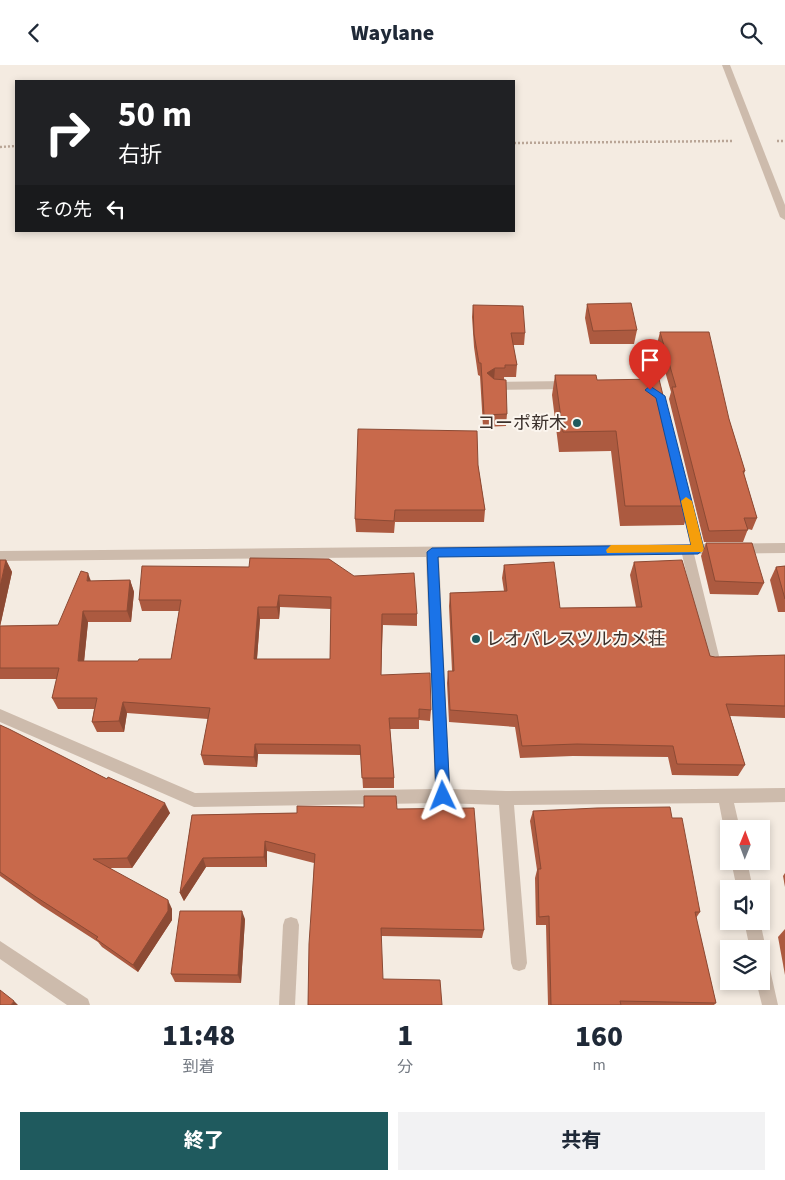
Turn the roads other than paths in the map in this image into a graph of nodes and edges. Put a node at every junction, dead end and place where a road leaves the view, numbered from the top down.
1 (726, 65) edge
2 (785, 217) edge
3 (581, 385) edge
4 (494, 386) edge
5 (681, 482) edge
6 (785, 548) edge
7 (692, 549) junction
8 (432, 552) junction
9 (0, 557) edge
10 (712, 656) edge
11 (0, 715) edge
12 (725, 795) junction
13 (785, 795) edge
14 (443, 796) junction
15 (506, 797) junction
16 (730, 820) edge
17 (291, 925) dead end
18 (0, 949) edge
19 (519, 963) dead end
20 (767, 990) edge
21 (82, 1005) edge
22 (287, 1005) edge
23 (770, 1005) edge

1 - 2 street
3 - 4 street
5 - 7 street
6 - 7 street
7 - 8 street
7 - 10 street
8 - 9 street
8 - 14 street
11 - 14 street
12 - 13 street
12 - 15 street
12 - 16 street
14 - 15 street
15 - 19 street
17 - 22 street
18 - 21 street
20 - 23 street

